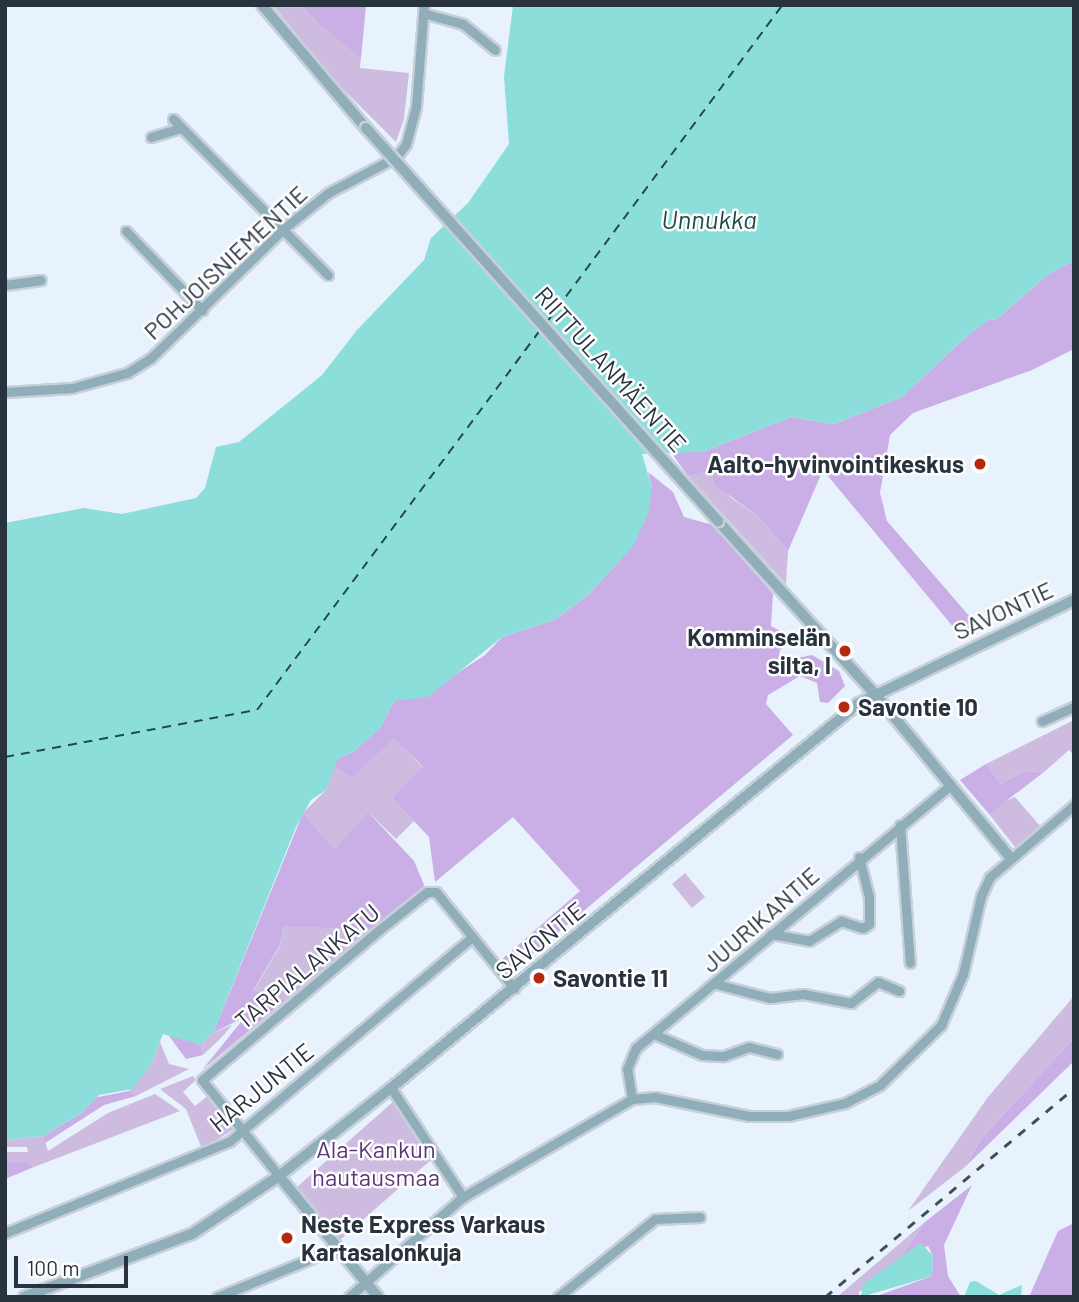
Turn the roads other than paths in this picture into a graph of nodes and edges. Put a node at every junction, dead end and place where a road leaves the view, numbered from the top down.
1 (262, 5) edge
2 (424, 9) edge
3 (495, 50) dead end
4 (173, 120) dead end
5 (181, 128) junction
6 (151, 137) dead end
7 (282, 230) junction
8 (126, 231) dead end
9 (328, 275) dead end
10 (41, 280) dead end
11 (5, 285) edge
12 (202, 310) junction
13 (5, 392) edge
14 (1074, 600) edge
15 (875, 694) junction
16 (1074, 707) edge
17 (1042, 721) dead end
18 (950, 785) junction
19 (1074, 805) edge
20 (900, 825) junction
21 (859, 857) junction
22 (1010, 857) junction
23 (771, 934) junction
24 (472, 937) junction
25 (910, 963) dead end
26 (716, 984) junction
27 (513, 988) junction
28 (899, 991) dead end
29 (654, 1034) junction
30 (777, 1054) dead end
31 (391, 1088) junction
32 (632, 1098) junction
33 (242, 1130) junction
34 (279, 1176) junction
35 (463, 1197) junction
36 (700, 1217) dead end
37 (5, 1233) edge
38 (337, 1248) junction
39 (364, 1280) junction
40 (24, 1297) edge
41 (217, 1297) edge
42 (349, 1297) edge
43 (378, 1297) edge
44 (558, 1297) edge

1 - 15 street, RIITTULANMÄENTIE, bridge
2 - 3 street
2 - 7 street, POHJOISNIEMENTIE
4 - 5 street
5 - 6 street
5 - 7 street
7 - 9 street
7 - 12 street, POHJOISNIEMENTIE
8 - 12 street
10 - 11 street
12 - 13 street, POHJOISNIEMENTIE
14 - 15 street, SAVONTIE
15 - 18 street, RIITTULANMÄENTIE
15 - 27 street, SAVONTIE
16 - 17 street
18 - 20 street, JUURIKANTIE
18 - 22 street, RIITTULANMÄENTIE
19 - 22 street
20 - 21 street, JUURIKANTIE
20 - 25 street
21 - 23 street, JUURIKANTIE
21 - 23 street
22 - 32 street
23 - 26 street, JUURIKANTIE
24 - 27 street
24 - 33 street, HARJUNTIE
24 - 33 street, TARPIALANKATU
26 - 28 street
26 - 29 street, JUURIKANTIE
27 - 31 street, SAVONTIE
29 - 30 street
29 - 32 street, JUURIKANTIE
31 - 34 street, SAVONTIE
31 - 35 street
32 - 35 street
33 - 34 street
33 - 37 street, HARJUNTIE
34 - 38 street
34 - 40 street, SAVONTIE
35 - 39 street
36 - 44 street
38 - 39 street
38 - 41 street
39 - 42 street
39 - 43 street

